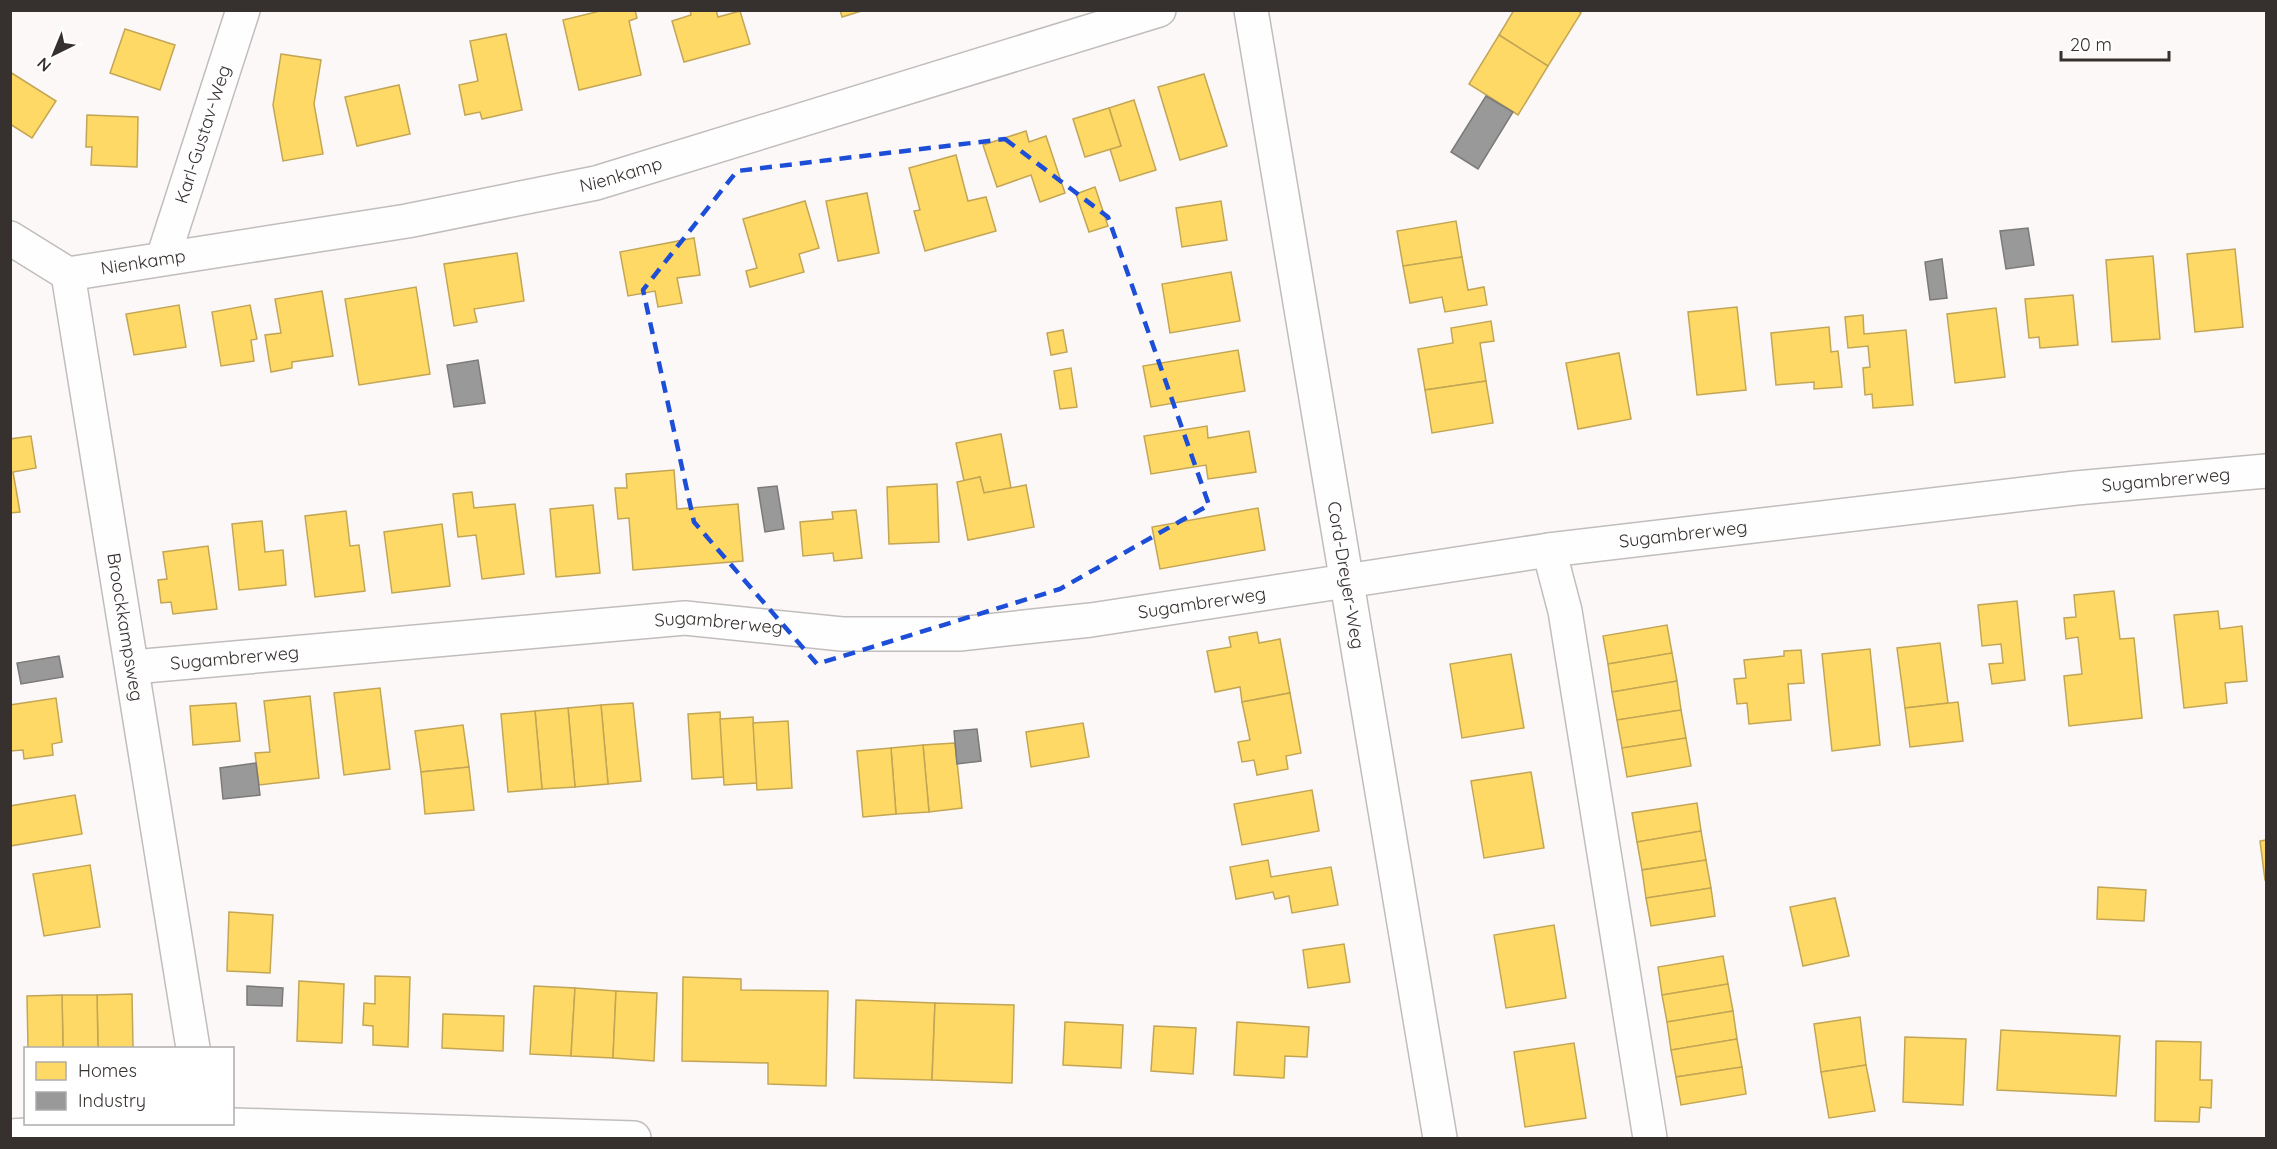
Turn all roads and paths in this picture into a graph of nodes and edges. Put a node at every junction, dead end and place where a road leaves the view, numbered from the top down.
1 (243, 10) edge
2 (1159, 10) edge
3 (1251, 10) edge
4 (14, 245) edge
5 (163, 258) junction
6 (68, 274) junction
7 (2266, 471) edge
8 (1549, 550) junction
9 (1345, 581) junction
10 (133, 667) junction
11 (193, 1047) edge
12 (189, 1125) edge
13 (234, 1125) edge
14 (10, 1136) edge
15 (634, 1138) edge
16 (1440, 1138) edge
17 (1650, 1138) edge

1 - 5 street, Karl-Gustav-Weg
2 - 5 street, Nienkamp
3 - 9 street, Cord-Dreyer-Weg
4 - 6 street
5 - 6 street, Nienkamp
6 - 10 street, Broockkampsweg
7 - 8 street, Sugambrerweg
8 - 9 street, Sugambrerweg
8 - 17 street
9 - 10 street, Sugambrerweg
9 - 16 street, Cord-Dreyer-Weg
10 - 11 street, Broockkampsweg
12 - 14 street
13 - 15 street

